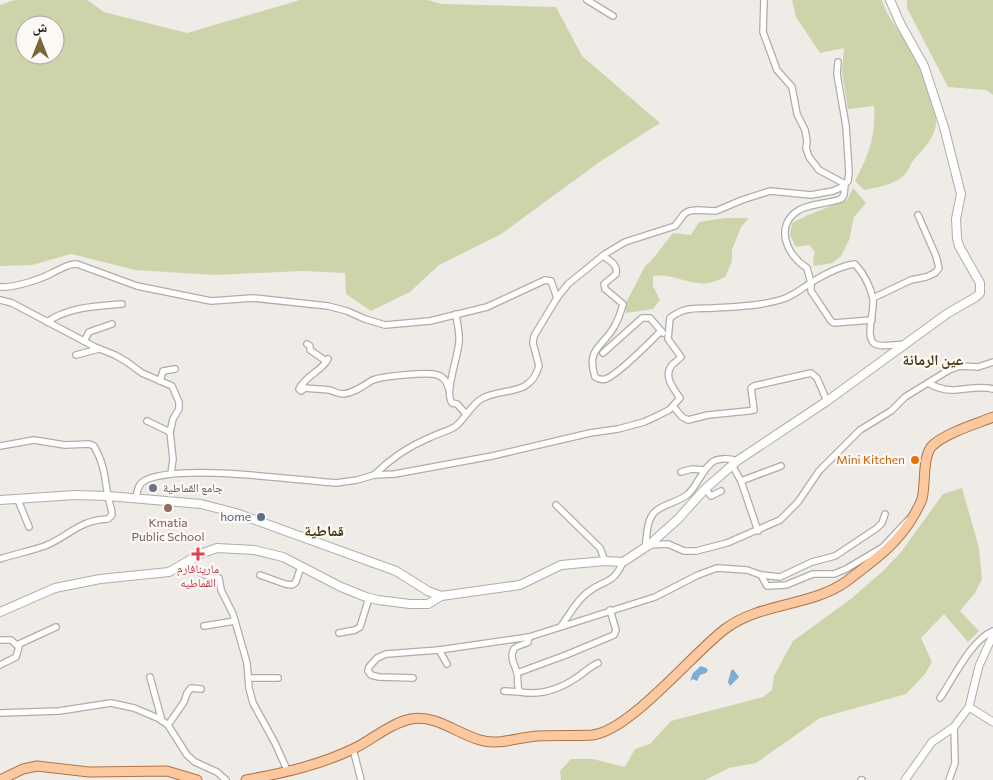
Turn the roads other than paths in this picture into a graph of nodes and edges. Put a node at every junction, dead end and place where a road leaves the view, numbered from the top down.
1 (587, 0) edge
2 (764, 0) edge
3 (890, 0) edge
4 (613, 16) dead end
5 (838, 62) dead end
6 (845, 184) junction
7 (918, 215) dead end
8 (603, 256) junction
9 (811, 282) junction
10 (0, 287) edge
11 (557, 298) junction
12 (873, 298) junction
13 (0, 300) edge
14 (122, 304) dead end
15 (456, 314) junction
16 (872, 320) junction
17 (47, 322) junction
18 (112, 324) dead end
19 (661, 331) junction
20 (668, 339) junction
21 (84, 341) junction
22 (307, 344) dead end
23 (906, 344) junction
24 (99, 349) junction
25 (603, 353) dead end
26 (76, 355) dead end
27 (993, 362) edge
28 (175, 369) dead end
29 (160, 380) junction
30 (928, 383) junction
31 (448, 390) junction
32 (993, 390) edge
33 (827, 401) junction
34 (673, 406) junction
35 (466, 414) junction
36 (993, 417) edge
37 (147, 421) dead end
38 (170, 432) junction
39 (0, 446) edge
40 (734, 463) junction
41 (781, 466) dead end
42 (704, 470) junction
43 (682, 472) dead end
44 (171, 474) junction
45 (374, 475) junction
46 (741, 481) junction
47 (705, 490) junction
48 (721, 491) dead end
49 (108, 496) junction
50 (136, 498) junction
51 (0, 500) edge
52 (18, 500) junction
53 (556, 505) dead end
54 (915, 513) junction
55 (885, 514) dead end
56 (29, 527) dead end
57 (758, 531) junction
58 (647, 547) junction
59 (0, 559) edge
60 (190, 561) junction
61 (605, 562) junction
62 (623, 562) junction
63 (302, 566) junction
64 (260, 575) dead end
65 (761, 575) junction
66 (441, 596) junction
67 (369, 598) junction
68 (610, 610) junction
69 (0, 612) edge
70 (235, 621) junction
71 (204, 626) dead end
72 (561, 626) junction
73 (56, 627) dead end
74 (339, 633) dead end
75 (993, 633) edge
76 (529, 637) junction
77 (0, 640) edge
78 (17, 645) junction
79 (439, 650) junction
80 (598, 663) dead end
81 (447, 664) dead end
82 (0, 666) edge
83 (517, 673) junction
84 (150, 677) dead end
85 (249, 678) junction
86 (278, 678) dead end
87 (412, 678) dead end
88 (201, 689) dead end
89 (504, 691) dead end
90 (520, 692) junction
91 (940, 698) dead end
92 (969, 707) junction
93 (0, 713) edge
94 (162, 721) junction
95 (993, 722) edge
96 (168, 726) junction
97 (954, 727) junction
98 (354, 749) junction
99 (288, 772) junction
100 (0, 780) edge
101 (197, 780) edge
102 (226, 780) edge
103 (246, 780) edge
104 (361, 780) edge
105 (905, 780) edge
106 (948, 780) edge

1 - 4 street
2 - 6 street
3 - 23 main road
5 - 6 street
6 - 8 street
6 - 9 street
7 - 12 street
8 - 11 street
8 - 19 street
9 - 12 street
9 - 16 street
9 - 20 street
10 - 15 street
11 - 15 street
11 - 35 street
12 - 16 street
13 - 17 street
14 - 17 street
15 - 31 street
16 - 23 street
17 - 21 street
18 - 21 street
19 - 20 street
19 - 25 street
20 - 34 street
21 - 24 street
22 - 31 street
23 - 33 main road
24 - 26 street
24 - 29 street
27 - 30 street
28 - 29 street
29 - 38 street
30 - 32 street
30 - 57 street
31 - 35 street
33 - 34 street
33 - 40 main road
34 - 45 street
35 - 45 street
36 - 54 main road
37 - 38 street
38 - 44 street
39 - 49 street
40 - 42 street
40 - 46 street
40 - 47 main road
41 - 46 street
42 - 43 street
42 - 58 street
44 - 45 street
44 - 50 street
46 - 57 street
47 - 48 street
47 - 58 main road
49 - 50 main road
49 - 52 main road
49 - 59 street
50 - 66 main road
51 - 52 main road
52 - 56 street
53 - 61 street
54 - 65 street
54 - 98 main road
55 - 65 street
57 - 58 street
58 - 62 main road
60 - 63 main road
60 - 69 main road
60 - 70 street
61 - 62 main road
61 - 66 main road
62 - 72 street
63 - 64 street
63 - 67 main road
65 - 68 street
66 - 67 main road
67 - 74 street
68 - 72 street
68 - 83 street
70 - 71 street
70 - 85 street
72 - 76 street
73 - 78 street
75 - 91 street
75 - 92 street
76 - 79 street
76 - 83 street
77 - 78 street
78 - 82 street
79 - 81 street
79 - 87 street
80 - 90 street
83 - 90 street
84 - 94 street
85 - 86 street
85 - 99 street
88 - 96 street
89 - 90 street
92 - 95 street
92 - 97 street
93 - 94 street
94 - 96 street
96 - 102 street
97 - 105 street
97 - 106 street
98 - 99 main road
98 - 104 street
99 - 103 main road
100 - 101 main road

